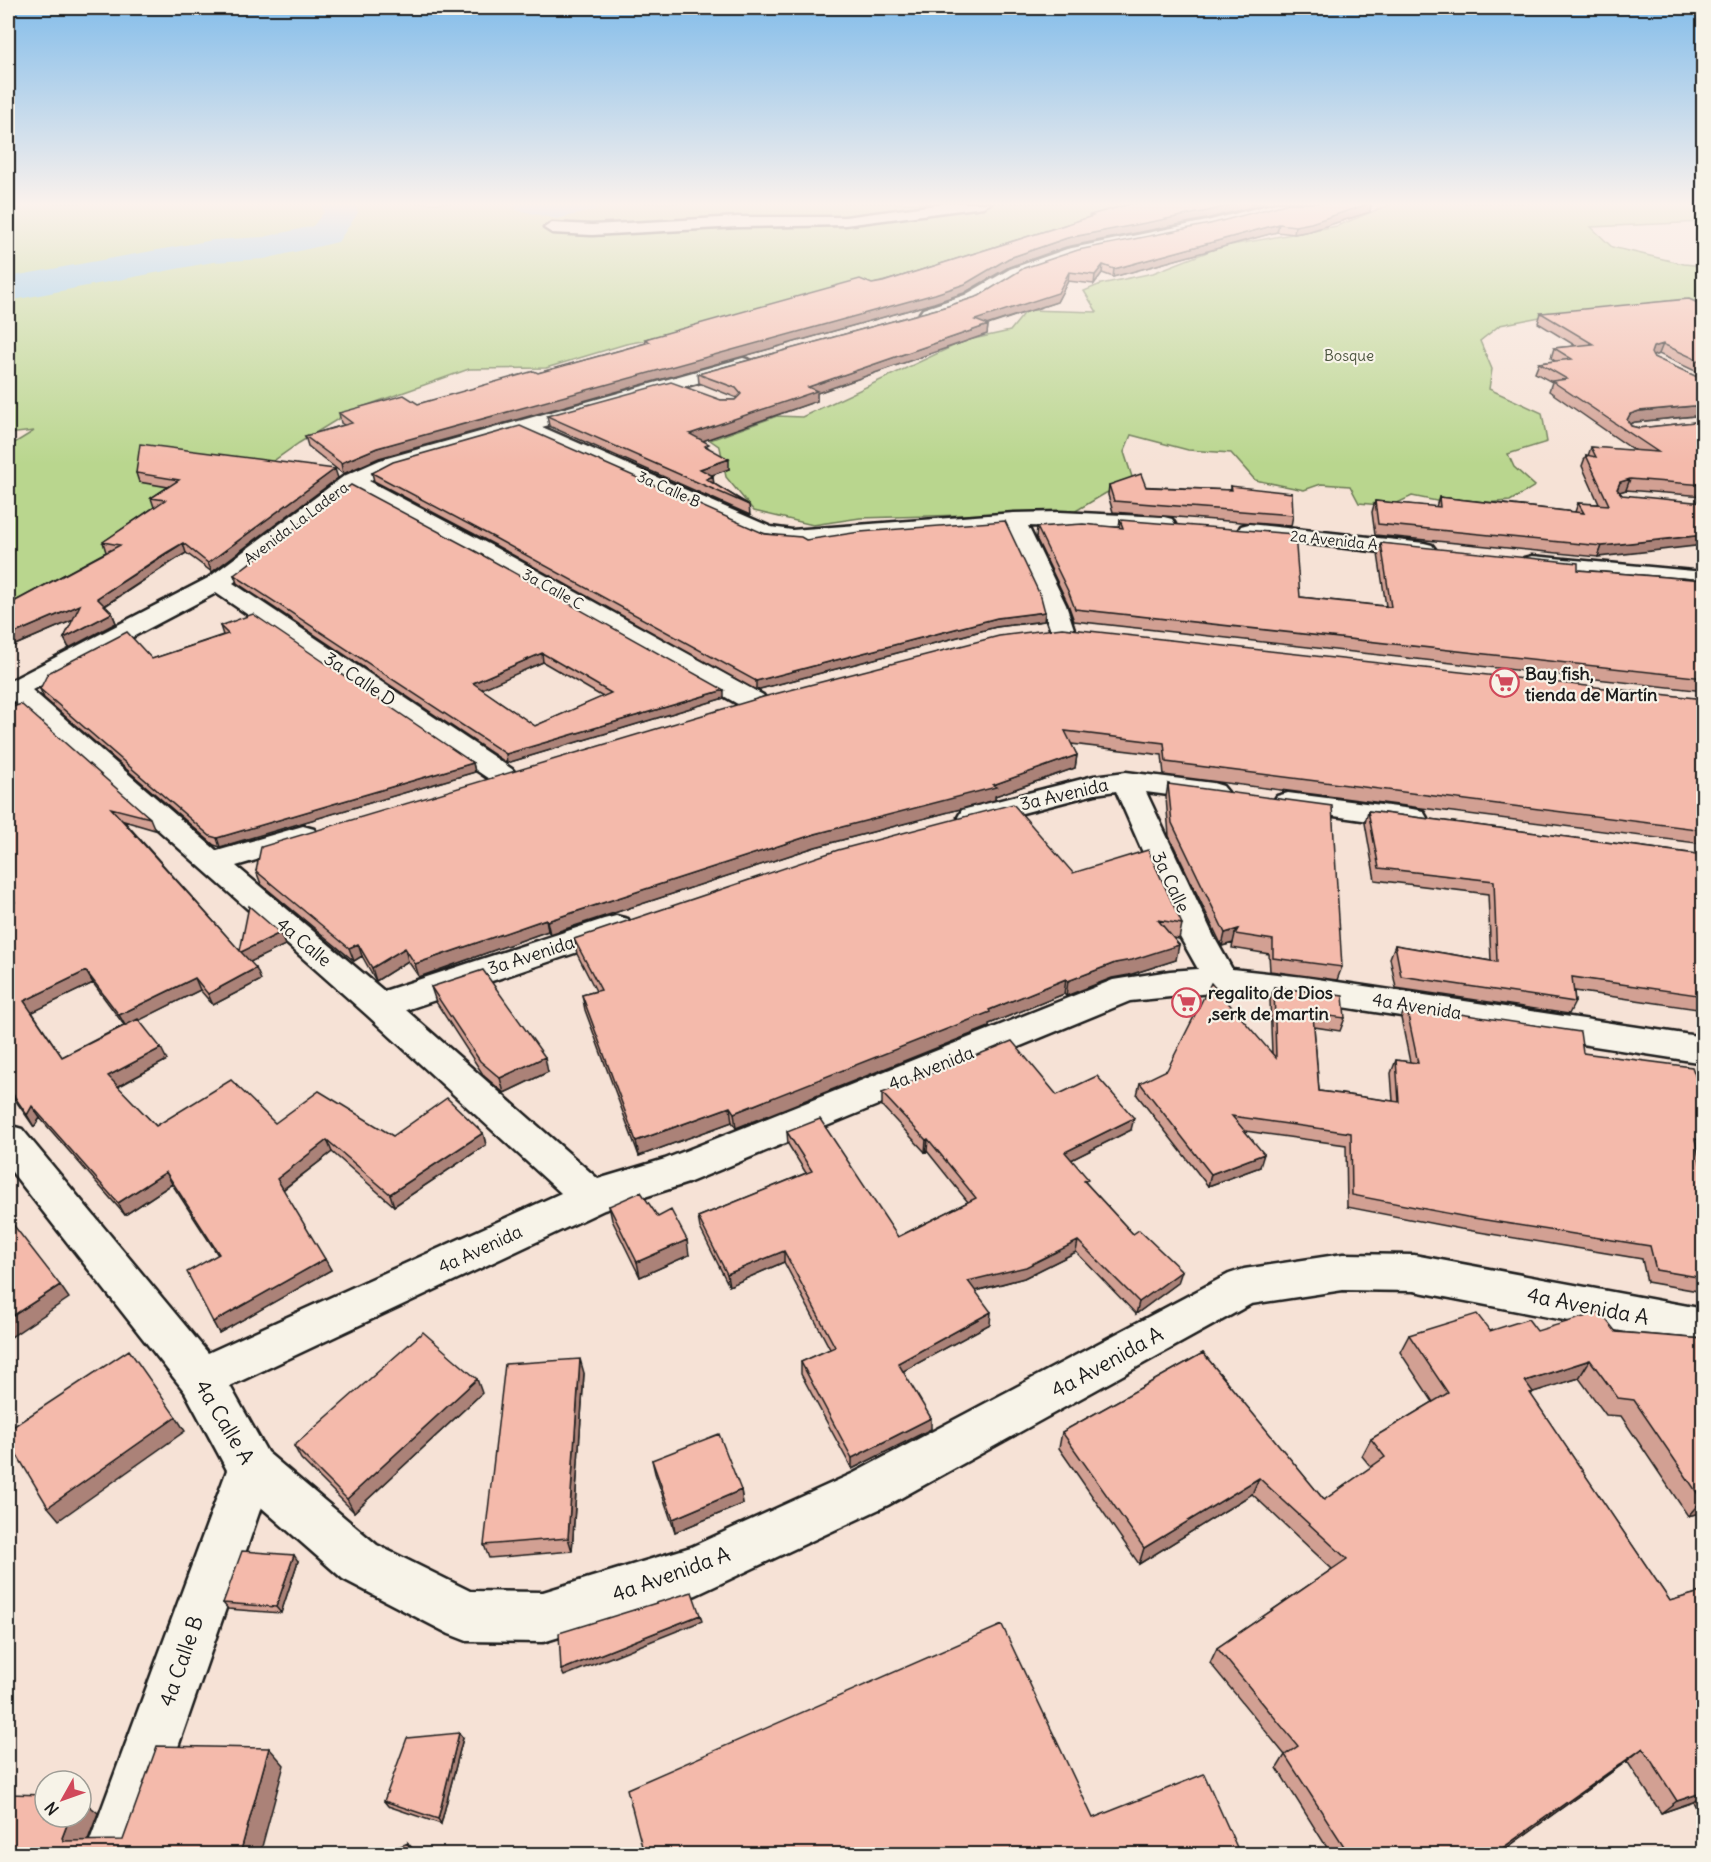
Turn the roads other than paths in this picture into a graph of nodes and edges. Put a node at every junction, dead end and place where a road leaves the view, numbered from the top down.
1 (985, 290) edge
2 (907, 319) edge
3 (766, 358) edge
4 (674, 383) junction
5 (707, 396) edge
6 (522, 425) junction
7 (352, 481) junction
8 (1014, 520) junction
9 (1188, 526) edge
10 (1224, 529) edge
11 (1446, 553) edge
12 (1515, 561) edge
13 (1704, 579) edge
14 (217, 583) junction
15 (1062, 631) edge
16 (11, 690) edge
17 (782, 694) edge
18 (753, 701) junction
19 (718, 711) edge
20 (1126, 781) junction
21 (469, 785) edge
22 (1444, 822) edge
23 (943, 825) edge
24 (324, 829) edge
25 (212, 863) junction
26 (648, 916) edge
27 (1221, 980) junction
28 (379, 1006) junction
29 (1704, 1050) edge
30 (8, 1140) edge
31 (592, 1197) junction
32 (1704, 1328) edge
33 (201, 1378) junction
34 (251, 1468) junction
35 (543, 1617) joint
36 (113, 1854) edge

1 - 2 street
3 - 4 street, Avenida La Ladera
4 - 5 street
4 - 6 street, Avenida La Ladera
6 - 7 street, Avenida La Ladera
6 - 8 street, 3a Calle B
7 - 14 street, Avenida La Ladera
7 - 18 street, 3a Calle C
8 - 9 street
8 - 15 street
10 - 11 street, 2a Avenida A
12 - 13 street
14 - 16 street, Avenida La Ladera
14 - 21 street, 3a Calle D
16 - 25 street, 4a Calle
17 - 18 street
18 - 19 street
20 - 22 street, 3a Avenida
20 - 23 street, 3a Avenida
20 - 27 street, 3a Calle
24 - 25 street
25 - 28 street, 4a Calle
26 - 28 street, 3a Avenida
27 - 29 street, 4a Avenida
27 - 31 street, 4a Avenida
28 - 31 street, 4a Calle
30 - 33 street, 4a Calle A
31 - 33 street, 4a Avenida
32 - 35 street, 4a Avenida A
33 - 34 street, 4a Calle A
34 - 35 street, 4a Calle A
34 - 36 street, 4a Calle B

